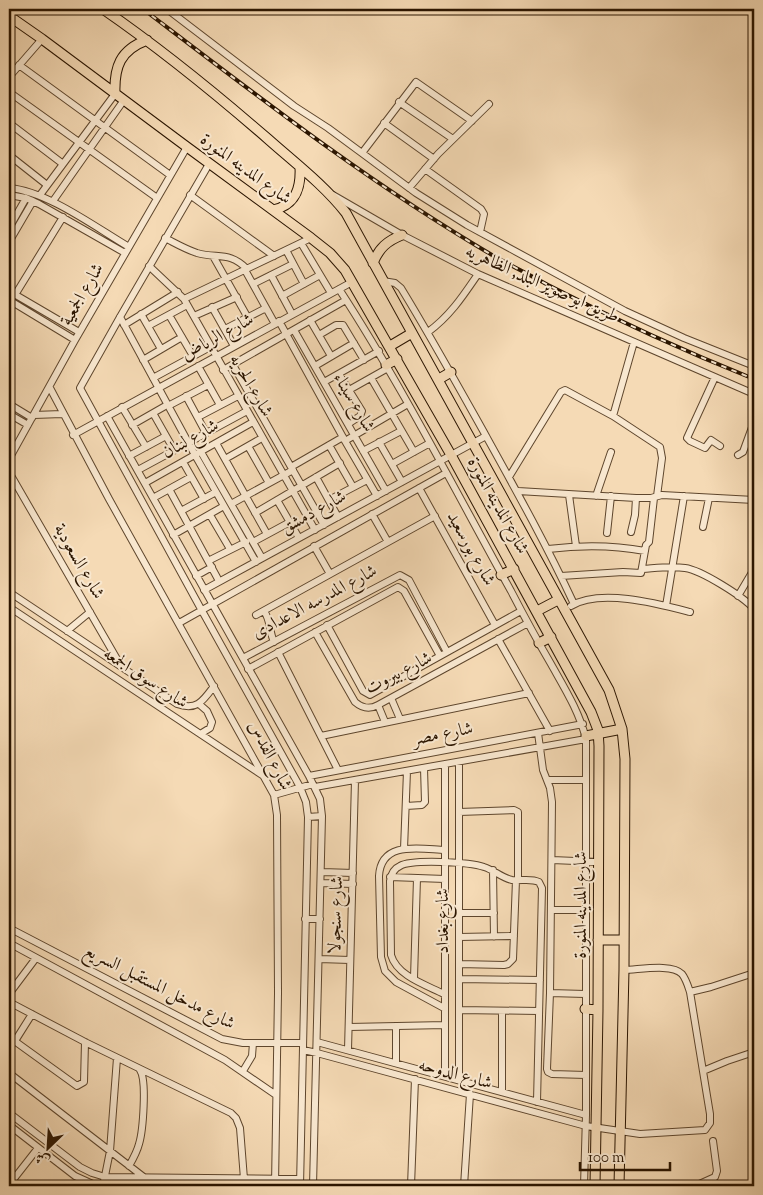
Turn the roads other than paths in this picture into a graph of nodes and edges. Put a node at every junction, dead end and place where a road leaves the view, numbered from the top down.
1 (103, 9) edge
2 (167, 9) edge
3 (9, 16) edge
4 (42, 39) junction
5 (147, 40) junction
6 (19, 65) junction
7 (9, 77) edge
8 (9, 92) edge
9 (115, 94) junction
10 (124, 100) junction
11 (399, 102) junction
12 (489, 104) dead end
13 (96, 120) junction
14 (472, 121) junction
15 (9, 123) edge
16 (384, 123) junction
17 (105, 127) junction
18 (453, 140) junction
19 (79, 142) junction
20 (187, 148) junction
21 (89, 149) junction
22 (362, 153) junction
23 (9, 155) edge
24 (434, 159) junction
25 (63, 164) junction
26 (209, 164) junction
27 (300, 167) junction
28 (425, 169) junction
29 (170, 175) junction
30 (47, 185) junction
31 (9, 188) edge
32 (409, 188) junction
33 (325, 190) junction
34 (9, 195) edge
35 (40, 195) junction
36 (190, 195) junction
37 (26, 198) junction
38 (157, 198) junction
39 (33, 201) junction
40 (55, 203) junction
41 (273, 210) junction
42 (53, 212) junction
43 (62, 217) junction
44 (11, 230) edge
45 (480, 232) junction
46 (402, 235) junction
47 (164, 238) junction
48 (311, 238) junction
49 (9, 242) edge
50 (301, 243) junction
51 (127, 250) junction
52 (286, 250) junction
53 (213, 256) junction
54 (274, 256) junction
55 (373, 263) junction
56 (293, 264) junction
57 (149, 266) junction
58 (246, 269) junction
59 (478, 274) junction
60 (271, 275) junction
61 (320, 275) junction
62 (226, 279) junction
63 (383, 281) junction
64 (352, 282) junction
65 (253, 284) junction
66 (304, 284) junction
67 (339, 289) junction
68 (178, 292) junction
69 (12, 293) edge
70 (331, 293) junction
71 (282, 296) junction
72 (237, 297) junction
73 (346, 300) junction
74 (28, 302) junction
75 (186, 302) junction
76 (10, 304) edge
77 (212, 307) junction
78 (266, 308) junction
79 (23, 309) junction
80 (141, 314) junction
81 (292, 314) junction
82 (169, 315) junction
83 (194, 316) junction
84 (120, 317) junction
85 (248, 318) junction
86 (310, 320) junction
87 (277, 323) junction
88 (124, 325) junction
89 (148, 326) junction
90 (225, 329) junction
91 (294, 330) junction
92 (79, 332) junction
93 (428, 332) junction
94 (412, 333) junction
95 (286, 334) junction
96 (319, 335) junction
97 (182, 337) junction
98 (75, 340) junction
99 (634, 342) junction
100 (354, 343) junction
101 (234, 346) junction
102 (390, 346) junction
103 (210, 347) junction
104 (161, 349) junction
105 (379, 351) junction
106 (193, 356) junction
107 (215, 356) junction
108 (331, 356) junction
109 (397, 359) junction
110 (143, 360) junction
111 (364, 360) junction
112 (233, 365) junction
113 (198, 366) junction
114 (315, 366) junction
115 (387, 366) junction
116 (754, 366) edge
117 (223, 370) junction
118 (452, 372) junction
119 (339, 374) junction
120 (715, 377) junction
121 (152, 378) junction
122 (371, 378) junction
123 (439, 379) junction
124 (324, 382) junction
125 (208, 385) junction
126 (50, 388) junction
127 (158, 388) junction
128 (349, 390) junction
129 (754, 394) edge
130 (186, 396) junction
131 (238, 396) junction
132 (336, 402) junction
133 (9, 404) edge
134 (408, 404) junction
135 (168, 405) junction
136 (220, 405) junction
137 (122, 407) junction
138 (326, 407) junction
139 (247, 411) junction
140 (153, 413) junction
141 (9, 414) edge
142 (62, 414) junction
143 (391, 414) junction
144 (107, 416) junction
145 (613, 416) junction
146 (33, 417) junction
147 (198, 417) junction
148 (98, 420) junction
149 (253, 422) junction
150 (754, 422) edge
151 (348, 424) junction
152 (132, 425) junction
153 (28, 426) junction
154 (401, 431) junction
155 (206, 433) junction
156 (73, 434) junction
157 (354, 435) junction
158 (166, 436) junction
159 (486, 436) junction
160 (275, 439) junction
161 (344, 439) junction
162 (264, 441) junction
163 (379, 442) junction
164 (188, 443) junction
165 (216, 443) junction
166 (430, 443) junction
167 (473, 443) junction
168 (329, 445) junction
169 (248, 446) junction
170 (720, 446) dead end
171 (146, 447) junction
172 (174, 450) junction
173 (363, 451) junction
174 (414, 452) junction
175 (611, 452) dead end
176 (198, 453) junction
177 (451, 455) junction
178 (129, 456) junction
179 (738, 456) dead end
180 (9, 459) edge
181 (225, 459) junction
182 (440, 461) junction
183 (183, 462) junction
184 (340, 463) junction
185 (392, 464) junction
186 (292, 469) junction
187 (138, 470) junction
188 (9, 472) edge
189 (446, 473) junction
190 (283, 475) junction
191 (191, 477) junction
192 (316, 477) junction
193 (509, 477) junction
194 (367, 480) junction
195 (143, 481) junction
196 (402, 482) junction
197 (269, 483) junction
198 (133, 484) junction
199 (301, 486) junction
200 (353, 487) junction
201 (419, 488) junction
202 (169, 489) junction
203 (292, 491) junction
204 (386, 491) junction
205 (518, 491) junction
206 (216, 492) junction
207 (569, 495) junction
208 (246, 496) junction
209 (377, 496) junction
210 (596, 496) junction
211 (611, 496) junction
212 (684, 496) junction
213 (656, 497) junction
214 (153, 498) junction
215 (636, 498) junction
216 (709, 498) junction
217 (204, 499) junction
218 (277, 500) junction
219 (329, 500) junction
220 (754, 500) edge
221 (228, 505) junction
222 (357, 506) junction
223 (181, 511) junction
224 (255, 512) junction
225 (372, 514) junction
226 (210, 515) junction
227 (435, 516) junction
228 (338, 517) junction
229 (364, 518) junction
230 (290, 522) junction
231 (324, 525) junction
232 (189, 526) junction
233 (703, 527) dead end
234 (314, 530) junction
235 (631, 532) dead end
236 (607, 533) dead end
237 (267, 534) junction
238 (173, 535) junction
239 (299, 538) junction
240 (249, 542) junction
241 (388, 542) junction
242 (314, 546) junction
243 (576, 546) junction
244 (548, 549) junction
245 (230, 550) junction
246 (645, 551) junction
247 (259, 560) junction
248 (210, 564) junction
249 (674, 568) junction
250 (514, 569) junction
251 (643, 569) junction
252 (754, 569) edge
253 (330, 574) junction
254 (502, 575) junction
255 (196, 576) junction
256 (560, 576) junction
257 (219, 582) junction
258 (204, 590) junction
259 (9, 592) edge
260 (738, 596) junction
261 (754, 598) edge
262 (558, 600) junction
263 (211, 604) junction
264 (574, 604) junction
265 (666, 606) junction
266 (9, 607) edge
267 (752, 607) edge
268 (201, 610) junction
269 (264, 611) junction
270 (521, 611) junction
271 (537, 611) junction
272 (564, 611) junction
273 (90, 612) junction
274 (690, 612) dead end
275 (256, 616) dead end
276 (179, 623) junction
277 (528, 623) junction
278 (328, 625) junction
279 (495, 625) junction
280 (487, 629) junction
281 (67, 631) junction
282 (315, 632) junction
283 (551, 637) junction
284 (496, 640) junction
285 (274, 642) junction
286 (539, 643) junction
287 (278, 652) junction
288 (448, 652) junction
289 (440, 656) junction
290 (243, 658) junction
291 (429, 662) junction
292 (122, 667) junction
293 (248, 669) junction
294 (435, 674) junction
295 (396, 682) junction
296 (214, 686) junction
297 (402, 692) junction
298 (529, 693) junction
299 (391, 698) junction
300 (199, 704) junction
301 (378, 705) junction
302 (400, 719) junction
303 (386, 722) junction
304 (583, 724) junction
305 (622, 729) junction
306 (550, 731) junction
307 (202, 733) junction
308 (538, 733) junction
309 (598, 733) junction
310 (321, 736) junction
311 (586, 737) junction
312 (540, 746) junction
313 (459, 762) junction
314 (445, 764) junction
315 (424, 768) junction
316 (338, 770) junction
317 (407, 771) junction
318 (265, 776) junction
319 (309, 776) junction
320 (355, 780) junction
321 (548, 780) junction
322 (586, 780) junction
323 (314, 785) junction
324 (300, 787) junction
325 (274, 795) junction
326 (406, 806) junction
327 (459, 812) junction
328 (322, 816) junction
329 (308, 817) junction
330 (404, 849) junction
331 (445, 850) junction
332 (552, 860) junction
333 (586, 861) junction
334 (445, 862) junction
335 (598, 862) junction
336 (459, 864) junction
337 (493, 870) junction
338 (322, 872) junction
339 (353, 873) junction
340 (390, 877) junction
341 (416, 878) junction
342 (445, 878) junction
343 (517, 880) junction
344 (321, 882) junction
345 (353, 884) junction
346 (551, 910) junction
347 (586, 910) junction
348 (459, 913) junction
349 (494, 913) junction
350 (306, 919) junction
351 (320, 919) junction
352 (9, 928) edge
353 (514, 936) junction
354 (459, 937) junction
355 (494, 937) junction
356 (598, 940) junction
357 (624, 940) junction
358 (9, 943) edge
359 (444, 953) junction
360 (459, 953) junction
361 (36, 958) junction
362 (319, 959) junction
363 (350, 960) junction
364 (393, 961) junction
365 (382, 964) junction
366 (459, 964) junction
367 (624, 970) junction
368 (754, 973) edge
369 (414, 978) junction
370 (459, 979) junction
371 (540, 980) junction
372 (690, 992) junction
373 (550, 993) junction
374 (9, 994) edge
375 (444, 994) junction
376 (585, 994) junction
377 (9, 1002) edge
378 (444, 1008) junction
379 (459, 1010) junction
380 (585, 1010) junction
381 (598, 1010) junction
382 (502, 1011) junction
383 (539, 1011) junction
384 (32, 1014) junction
385 (444, 1025) junction
386 (396, 1026) junction
387 (349, 1027) junction
388 (12, 1039) edge
389 (85, 1042) junction
390 (317, 1042) junction
391 (253, 1043) junction
392 (277, 1043) junction
393 (303, 1043) junction
394 (303, 1050) junction
395 (348, 1050) junction
396 (317, 1052) junction
397 (754, 1052) edge
398 (117, 1058) junction
399 (396, 1063) junction
400 (140, 1070) junction
401 (243, 1071) junction
402 (702, 1071) junction
403 (9, 1073) edge
404 (586, 1075) junction
405 (442, 1076) junction
406 (415, 1080) junction
407 (459, 1080) junction
408 (438, 1086) junction
409 (302, 1090) junction
410 (316, 1090) junction
411 (502, 1092) junction
412 (470, 1094) junction
413 (276, 1095) junction
414 (538, 1102) junction
415 (9, 1113) edge
416 (586, 1115) junction
417 (586, 1126) junction
418 (11, 1127) edge
419 (596, 1128) junction
420 (620, 1132) junction
421 (9, 1134) edge
422 (37, 1135) junction
423 (713, 1141) dead end
424 (31, 1142) junction
425 (38, 1148) junction
426 (110, 1152) junction
427 (129, 1166) junction
428 (105, 1177) junction
429 (145, 1178) junction
430 (244, 1179) junction
431 (11, 1183) edge
432 (275, 1183) edge
433 (300, 1183) edge
434 (19, 1186) edge
435 (97, 1186) edge
436 (103, 1186) edge
437 (313, 1186) edge
438 (411, 1186) edge
439 (464, 1186) edge
440 (584, 1186) edge
441 (595, 1186) edge
442 (618, 1186) edge
443 (695, 1186) edge

1 - 5 main road, شارع المدينه المنورة
2 - 22 street
3 - 4 main road, شارع المدينه المنورة
4 - 6 street
4 - 9 main road, شارع المدينه المنورة
5 - 9 main road
5 - 27 main road, شارع المدينه المنورة
6 - 7 street
6 - 13 street
8 - 19 street
9 - 10 main road, شارع المدينه المنورة
9 - 13 street
10 - 17 street
10 - 20 main road, شارع المدينه المنورة
11 - 14 street
11 - 16 street
11 - 18 street
12 - 14 street
13 - 17 street
13 - 19 street
14 - 18 street
15 - 25 street
16 - 22 street
16 - 24 street
17 - 21 street
17 - 29 street
18 - 24 street
19 - 21 street
19 - 25 street
20 - 26 main road, شارع المدينه المنورة
20 - 29 street, شارع الجمعية
21 - 38 street
21 - 40 street
22 - 32 street
23 - 30 street
24 - 28 street
25 - 30 street
26 - 36 street
26 - 41 main road, شارع المدينه المنورة
27 - 33 main road, شارع المدينه المنورة
27 - 41 main road
28 - 32 street
28 - 45 street
29 - 38 street, شارع الجمعية
30 - 35 street
31 - 35 street
32 - 45 street
33 - 46 street, طريق ابو صوير البلد, الظاهريه
33 - 55 main road, شارع المدينه المنورة
34 - 37 street
35 - 40 street
36 - 47 street
36 - 54 street
37 - 39 street
37 - 44 street
38 - 51 street, شارع الجمعية
39 - 42 street
39 - 44 street
40 - 42 street
40 - 51 street
41 - 48 main road, شارع المدينه المنورة
42 - 43 street
43 - 51 street
43 - 69 street
44 - 49 street
45 - 116 street
46 - 55 main road
46 - 59 street, طريق ابو صوير البلد, الظاهريه
47 - 53 street
47 - 57 street
48 - 50 street
48 - 64 main road, شارع المدينه المنورة
50 - 52 street
50 - 61 street
51 - 92 street, شارع الجمعية
52 - 54 street
52 - 56 street
53 - 58 street
53 - 62 street
54 - 58 street
55 - 63 main road, شارع المدينه المنورة
56 - 60 street
56 - 66 street
57 - 68 street, شارع الحريه
57 - 84 street
58 - 62 street
58 - 65 street
59 - 93 street
59 - 99 street, طريق ابو صوير البلد, الظاهريه
60 - 65 street
60 - 71 street
61 - 66 street
61 - 70 street
62 - 72 street
62 - 75 street
63 - 93 street
63 - 94 main road, شارع المدينه المنورة
64 - 67 street, شارع الرياض
64 - 102 main road, شارع المدينه المنورة
65 - 78 street
66 - 71 street
67 - 70 street, شارع الرياض
67 - 73 street
68 - 75 street, شارع الحريه
68 - 80 street
69 - 74 street
70 - 81 street, شارع الرياض
71 - 81 street
72 - 77 street
72 - 85 street
73 - 86 street, شارع الرياض
73 - 105 street
74 - 79 street
74 - 92 street
75 - 82 street
75 - 83 street, شارع الحريه
76 - 79 street
77 - 83 street
77 - 90 street
78 - 85 street
78 - 87 street
79 - 98 street
80 - 88 street
80 - 89 street
81 - 87 street, شارع الرياض
82 - 89 street
82 - 97 street
83 - 103 street, شارع الحريه
84 - 88 street
84 - 148 street
85 - 90 street
86 - 91 street, شارع الرياض
86 - 96 street
87 - 95 street, شارع سيناء
87 - 101 street, شارع الرياض
88 - 110 street
89 - 104 street
90 - 101 street
91 - 95 street, شارع الرياض
91 - 114 street, شارع سيناء
92 - 98 street, شارع الجمعية
93 - 118 street
94 - 102 main road
94 - 123 main road, شارع المدينه المنورة
95 - 112 street, شارع الرياض
95 - 138 street, شارع سيناء
96 - 100 street
96 - 108 street
97 - 104 street
97 - 106 street
98 - 126 street, شارع الجمعية
99 - 120 street, طريق ابو صوير البلد, الظاهريه
99 - 145 street
100 - 108 street
100 - 111 street
101 - 107 street, شارع الرياض
102 - 109 main road, شارع المدينه المنورة
103 - 106 street
103 - 107 street, شارع الحريه
104 - 110 street
105 - 111 street
105 - 115 street
106 - 121 street
107 - 113 street, شارع الرياض
107 - 117 street, شارع الحريه
108 - 114 street
109 - 115 main road
109 - 177 main road, شارع المدينه المنورة
110 - 121 street
111 - 119 street
112 - 117 street, شارع الرياض
112 - 160 street, شارع الحريه
113 - 125 street
113 - 127 street, شارع الرياض
114 - 124 street, شارع سيناء
115 - 122 street
115 - 134 street
117 - 131 street, شارع الحريه
118 - 123 main road
118 - 159 street
119 - 124 street
119 - 128 street
120 - 129 street, طريق ابو صوير البلد, الظاهريه
120 - 170 street
121 - 127 street
122 - 128 street
122 - 143 street
123 - 167 main road, شارع المدينه المنورة
124 - 132 street, شارع سيناء
125 - 130 street
125 - 136 street
126 - 142 street, شارع القدس
126 - 146 street, شارع الجمعية
127 - 135 street
127 - 137 street, شارع الرياض
128 - 151 street
130 - 135 street
130 - 147 street
131 - 136 street
131 - 139 street, شارع الحريه
132 - 138 street
132 - 151 street, شارع سيناء
133 - 146 street
134 - 143 street
134 - 166 street
135 - 140 street
135 - 164 street
136 - 147 street
137 - 144 street, شارع الرياض
137 - 152 street
138 - 161 street, شارع سيناء
139 - 149 street, شارع الحريه
139 - 155 street, شارع لبنان
140 - 152 street
140 - 158 street
141 - 153 street
142 - 146 street
142 - 156 street, شارع القدس
143 - 154 street
143 - 157 street
144 - 148 street, شارع الرياض
144 - 178 street
145 - 193 street
145 - 213 street
146 - 153 street, شارع الجمعية
147 - 155 street
148 - 156 street, شارع الرياض
148 - 198 street, شارع القدس
149 - 162 street, شارع الحريه
149 - 165 street, شارع لبنان
150 - 179 street
151 - 157 street, شارع سيناء
152 - 171 street
153 - 180 street, شارع الجمعية
154 - 163 street
154 - 174 street
155 - 164 street, شارع لبنان
156 - 276 street, شارع القدس
157 - 161 street
157 - 173 street, شارع سيناء
158 - 171 street
158 - 172 street
159 - 167 street, شارع دمشق
159 - 193 street
160 - 162 street
160 - 186 street, شارع الحريه
161 - 168 street
161 - 194 street, شارع سيناء
162 - 169 street
162 - 190 street, شارع الحريه
163 - 173 street
163 - 185 street
164 - 172 street, شارع لبنان
164 - 176 street
165 - 176 street, شارع لبنان
165 - 181 street
166 - 174 street
166 - 182 street
167 - 177 street, شارع دمشق
167 - 262 main road, شارع المدينه المنورة
168 - 184 street
168 - 186 street
169 - 181 street
169 - 197 street
171 - 178 street
172 - 187 street, شارع لبنان
173 - 204 street, شارع سيناء
174 - 185 street
175 - 210 street
176 - 183 street, شارع لبنان
176 - 206 street
176 - 221 street
177 - 182 street, شارع دمشق
177 - 250 main road, شارع المدينه المنورة
178 - 187 street
181 - 208 street
182 - 189 street
182 - 196 street, شارع دمشق
183 - 191 street
183 - 195 street, شارع لبنان
184 - 192 street
184 - 200 street
185 - 196 street
186 - 190 street
186 - 199 street, شارع الحريه
187 - 195 street
188 - 273 street, شارع السعودية
189 - 201 street, شارع دمشق
189 - 254 street
190 - 197 street
190 - 203 street, شارع الحريه
191 - 202 street
191 - 217 street
192 - 199 street
192 - 219 street
193 - 205 street
194 - 200 street
194 - 209 street, شارع سيناء
195 - 198 street, شارع لبنان
195 - 214 street
196 - 204 street, شارع دمشق
197 - 208 street
198 - 268 street, شارع القدس
199 - 203 street
199 - 231 street, شارع الحريه
200 - 219 street
201 - 225 street, شارع دمشق
201 - 227 street, شارع بورسعيد
202 - 214 street
202 - 223 street
203 - 218 street
203 - 234 street, شارع الحريه
204 - 209 street, شارع دمشق
205 - 207 street
205 - 244 street
206 - 217 street
206 - 221 street
207 - 210 street
207 - 243 street
208 - 221 street
208 - 224 street
209 - 222 street, شارع دمشق
210 - 211 street
211 - 215 street
211 - 236 street
212 - 213 street
212 - 216 street
212 - 249 street
213 - 215 street
213 - 246 street
214 - 238 street
215 - 235 street
216 - 220 street
216 - 233 street
217 - 223 street
218 - 224 street
218 - 230 street
219 - 228 street
221 - 226 street
221 - 240 street
222 - 228 street, شارع دمشق
222 - 229 street
223 - 232 street
224 - 237 street
225 - 229 street, شارع دمشق
225 - 241 street
226 - 232 street
226 - 245 street
227 - 241 street
227 - 279 street, شارع بورسعيد
228 - 231 street, شارع دمشق
229 - 242 street, شارع دمشق
230 - 237 street
230 - 239 street
231 - 234 street, شارع دمشق
232 - 238 street
232 - 248 street
234 - 239 street, شارع دمشق
237 - 240 street
238 - 255 street
239 - 247 street, شارع دمشق
240 - 245 street
240 - 247 street
241 - 253 street
242 - 253 street
242 - 263 street, شارع دمشق
243 - 244 street
243 - 246 street
244 - 256 street
245 - 248 street
246 - 251 street
247 - 257 street, شارع دمشق
248 - 255 street
248 - 257 street
249 - 251 street
249 - 260 street
249 - 265 street
250 - 254 main road
250 - 271 main road, شارع المدينه المنورة
251 - 256 street
252 - 260 street
253 - 269 street
254 - 270 street
255 - 258 street
256 - 264 street
257 - 258 street, شارع دمشق
258 - 263 street
259 - 281 street, شارع سوق الجمعه
260 - 267 street
261 - 267 street
262 - 271 main road
262 - 272 main road, شارع المدينه المنورة
263 - 268 street, شارع دمشق
263 - 290 street
264 - 265 street
264 - 272 street
265 - 274 street
266 - 307 street, شارع سوق الجمعه
268 - 276 street, شارع دمشق
268 - 324 street, شارع القدس
269 - 275 street
269 - 285 street
270 - 277 street
270 - 279 street, شارع بيروت
271 - 283 main road, شارع المدينه المنورة
272 - 305 main road, شارع المدينه المنورة
273 - 281 street
273 - 292 street, شارع السعودية
276 - 296 street, شارع القدس
277 - 284 street, شارع بيروت
277 - 286 street
278 - 282 street, شارع المدرسه الاعدادى
278 - 289 street, شارع المدرسه الاعدادى
278 - 295 street, شارع بيروت
279 - 280 street, شارع بيروت
280 - 284 street
280 - 288 street, شارع بيروت
281 - 292 street, شارع سوق الجمعه
282 - 287 street, شارع المدرسه الاعدادى
282 - 301 street, شارع بيروت
283 - 286 main road
283 - 309 main road, شارع المدينه المنورة
284 - 294 street, شارع بيروت
284 - 298 street
285 - 288 street, شارع المدرسه الاعدادى
285 - 290 street, شارع المدرسه الاعدادى
286 - 304 street
287 - 293 street, شارع المدرسه الاعدادى
287 - 310 street
288 - 289 street, شارع بيروت
289 - 291 street, شارع بيروت
290 - 293 street
291 - 294 street
291 - 295 street, شارع بيروت
292 - 300 street, شارع سوق الجمعه
293 - 319 street
294 - 297 street, شارع بيروت
295 - 297 street
296 - 300 street, شارع سوق الجمعه
296 - 318 street, شارع القدس
297 - 299 street, شارع بيروت
298 - 302 street
298 - 306 street
299 - 301 street, شارع بيروت
299 - 302 street
300 - 307 street
301 - 303 street
302 - 303 street
303 - 310 street
304 - 306 street, شارع مصر
304 - 311 street
305 - 309 main road
305 - 357 main road, شارع المدينه المنورة
306 - 308 street, شارع مصر
307 - 318 street, شارع سوق الجمعه
308 - 312 street
308 - 316 street, شارع مصر
309 - 311 main road
309 - 335 main road, شارع المدينه المنورة
310 - 316 street
311 - 312 street, شارع مصر
311 - 322 street
312 - 313 street, شارع مصر
312 - 321 street
313 - 314 street, شارع مصر
313 - 327 street, شارع بغداد
314 - 315 street, شارع مصر
314 - 331 street, شارع بغداد
315 - 317 street, شارع مصر
315 - 326 street
316 - 319 street, شارع مصر
317 - 320 street, شارع مصر
317 - 326 street
318 - 325 street, شارع القدس
319 - 323 street
320 - 323 street, شارع مصر
320 - 339 street, شارع سنجولا
321 - 322 street
321 - 332 street
322 - 333 street
323 - 324 street, شارع مصر
323 - 328 street
324 - 325 street, شارع مصر
324 - 329 street, شارع القدس
325 - 392 street, شارع القدس
326 - 330 street
327 - 336 street, شارع بغداد
327 - 343 street
328 - 329 street
328 - 338 street
329 - 350 street, شارع القدس
330 - 331 street
330 - 365 street
331 - 334 street, شارع بغداد
332 - 333 street
332 - 346 street
333 - 335 street
333 - 347 street
334 - 336 street
334 - 340 street
334 - 342 street, شارع بغداد
335 - 356 main road, شارع المدينه المنورة
336 - 337 street
336 - 348 street, شارع بغداد
337 - 343 street
337 - 349 street
338 - 339 street
338 - 344 street
339 - 345 street, شارع سنجولا
340 - 341 street
340 - 364 street
341 - 342 street
341 - 369 street
342 - 359 street, شارع بغداد
343 - 353 street
343 - 371 street
344 - 345 street
344 - 351 street
345 - 363 street, شارع سنجولا
346 - 347 street
346 - 373 street
347 - 376 street
348 - 349 street
348 - 354 street, شارع بغداد
349 - 355 street
350 - 351 street
350 - 393 street, شارع القدس
351 - 362 street
352 - 391 street, شارع مدخل المستقبل السريع
353 - 355 street
353 - 366 street
354 - 355 street
354 - 360 street, شارع بغداد
356 - 357 main road
356 - 381 main road, شارع المدينه المنورة
357 - 367 main road, شارع المدينه المنورة
358 - 361 street, شارع مدخل المستقبل السريع
359 - 360 street
359 - 375 street, شارع بغداد
360 - 366 street, شارع بغداد
361 - 374 street
361 - 401 street, شارع مدخل المستقبل السريع
362 - 363 street
362 - 390 street
363 - 387 street, شارع سنجولا
364 - 365 street
364 - 369 street
365 - 378 street
366 - 370 street, شارع بغداد
367 - 372 street
367 - 420 main road, شارع المدينه المنورة
368 - 372 street
369 - 375 street
370 - 371 street
370 - 379 street, شارع بغداد
371 - 383 street
372 - 402 street
373 - 376 street
373 - 404 street
375 - 378 street, شارع بغداد
376 - 380 street
377 - 384 street
378 - 385 street, شارع بغداد
379 - 382 street
379 - 407 street, شارع بغداد
380 - 381 main road
380 - 404 street
381 - 419 main road, شارع المدينه المنورة
382 - 383 street
382 - 411 street
383 - 414 street
384 - 388 street
384 - 389 street
385 - 386 street
385 - 405 street, شارع بغداد
386 - 387 street
386 - 399 street
387 - 395 street, شارع سنجولا
388 - 389 street
389 - 398 street
390 - 395 street, شارع الدوحه
390 - 396 street
391 - 392 street, شارع مدخل المستقبل السريع
391 - 401 street
392 - 393 street, شارع مدخل المستقبل السريع
392 - 413 street, شارع القدس
393 - 394 street, شارع القدس
394 - 396 street, شارع الدوحه
394 - 409 street, شارع القدس
395 - 399 street, شارع الدوحه
396 - 406 street, شارع الدوحه
396 - 410 street
397 - 402 street
398 - 400 street
398 - 426 street
399 - 405 street, شارع الدوحه
400 - 427 street
400 - 430 street
401 - 413 street, شارع مدخل المستقبل السريع
402 - 420 street, شارع الدوحه
403 - 426 street
404 - 416 street
405 - 407 street, شارع الدوحه
405 - 408 street, شارع بغداد
406 - 408 street, شارع الدوحه
406 - 438 street
407 - 411 street, شارع الدوحه
408 - 412 street, شارع الدوحه
409 - 410 street
409 - 433 street, شارع القدس
410 - 437 street
411 - 414 street, شارع الدوحه
412 - 417 street, شارع الدوحه
412 - 439 street
413 - 432 street, شارع القدس
414 - 416 street, شارع الدوحه
415 - 422 street
416 - 417 street
417 - 419 street, شارع الدوحه
417 - 440 street
418 - 421 street
418 - 424 street
419 - 420 street, شارع الدوحه
419 - 441 main road, شارع المدينه المنورة
420 - 442 main road, شارع المدينه المنورة
422 - 424 street
422 - 428 street
423 - 443 street
424 - 425 street
425 - 431 street
425 - 435 street
426 - 427 street
426 - 428 street
427 - 429 street
428 - 429 street
428 - 436 street
429 - 430 street
430 - 432 street
431 - 434 street
432 - 433 street

